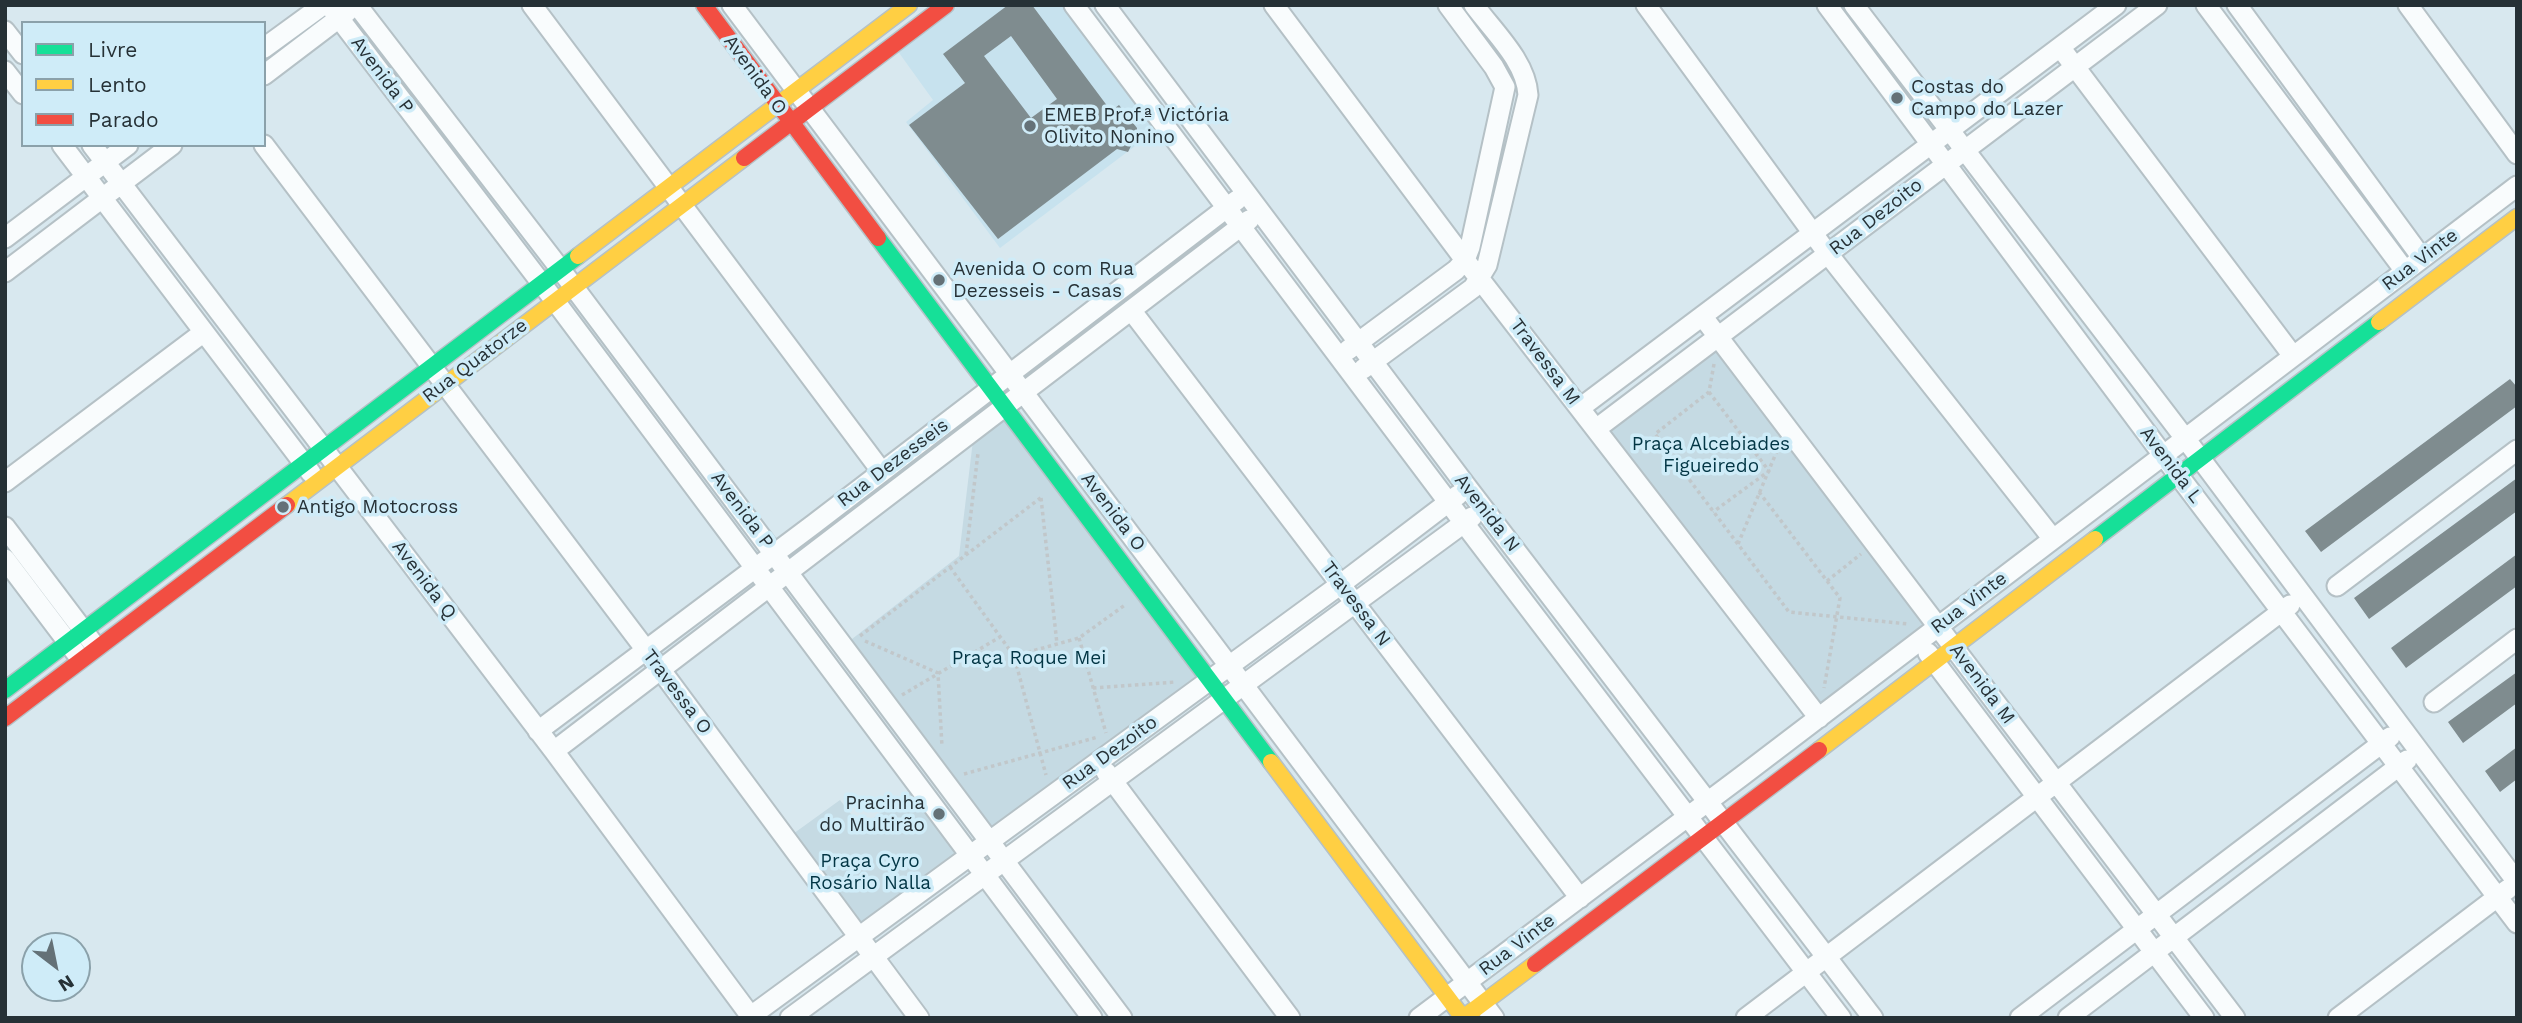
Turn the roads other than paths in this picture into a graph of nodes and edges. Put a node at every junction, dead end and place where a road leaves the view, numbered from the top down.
1 (323, 5) edge
2 (356, 5) edge
3 (532, 5) edge
4 (704, 5) edge
5 (732, 5) edge
6 (946, 5) edge
7 (1074, 5) edge
8 (1105, 5) edge
9 (1273, 5) edge
10 (1448, 5) edge
11 (1474, 5) edge
12 (1646, 5) edge
13 (1827, 5) edge
14 (1854, 5) edge
15 (2116, 5) edge
16 (2157, 5) edge
17 (2206, 5) edge
18 (2236, 5) edge
19 (2408, 5) edge
20 (905, 6) edge
21 (334, 12) edge
22 (918, 27) junction
23 (5, 31) edge
24 (266, 47) edge
25 (2060, 49) junction
26 (21, 51) edge
27 (2074, 66) junction
28 (5, 71) edge
29 (266, 73) edge
30 (1524, 75) junction
31 (1503, 80) junction
32 (21, 91) edge
33 (796, 91) junction
34 (778, 105) junction
35 (810, 108) junction
36 (790, 123) junction
37 (1949, 132) junction
38 (1932, 145) junction
39 (64, 147) edge
40 (94, 147) edge
41 (125, 147) edge
42 (169, 147) edge
43 (266, 147) edge
44 (1964, 150) junction
45 (2517, 154) edge
46 (105, 162) junction
47 (1947, 163) junction
48 (86, 177) junction
49 (122, 184) junction
50 (2517, 186) edge
51 (669, 187) junction
52 (1246, 193) junction
53 (102, 198) junction
54 (682, 204) junction
55 (2492, 205) junction
56 (1227, 208) junction
57 (1260, 212) junction
58 (2514, 226) edge
59 (1240, 227) junction
60 (1814, 234) junction
61 (5, 238) edge
62 (1828, 254) junction
63 (2422, 258) junction
64 (1465, 260) junction
65 (561, 270) junction
66 (2405, 271) junction
67 (5, 272) edge
68 (1480, 278) junction
69 (542, 284) junction
70 (574, 287) junction
71 (555, 301) junction
72 (1131, 310) junction
73 (1703, 317) junction
74 (204, 332) junction
75 (1718, 338) junction
76 (1358, 343) junction
77 (2293, 356) junction
78 (1340, 357) junction
79 (1373, 362) junction
80 (433, 367) junction
81 (1010, 374) junction
82 (1353, 376) junction
83 (445, 384) junction
84 (991, 388) junction
85 (1023, 393) junction
86 (1005, 407) junction
87 (1580, 408) junction
88 (1596, 429) junction
89 (2185, 438) junction
90 (324, 450) junction
91 (2517, 450) edge
92 (2163, 455) junction
93 (2200, 458) junction
94 (304, 464) junction
95 (337, 466) junction
96 (882, 472) junction
97 (2179, 476) junction
98 (317, 481) junction
99 (5, 482) edge
100 (1467, 487) junction
101 (1449, 502) junction
102 (1484, 508) junction
103 (1464, 523) junction
104 (5, 527) edge
105 (2053, 539) junction
106 (775, 553) junction
107 (5, 559) edge
108 (756, 567) junction
109 (788, 572) junction
110 (1341, 584) junction
111 (770, 586) junction
112 (2337, 586) dead end
113 (2302, 596) junction
114 (1356, 603) junction
115 (2282, 611) junction
116 (1938, 626) junction
117 (75, 636) junction
118 (2517, 639) edge
119 (1919, 641) junction
120 (1954, 647) junction
121 (646, 650) junction
122 (89, 654) junction
123 (1935, 662) junction
124 (1229, 665) junction
125 (660, 670) junction
126 (1210, 679) junction
127 (1244, 685) junction
128 (5, 690) edge
129 (1225, 699) junction
130 (2434, 702) dead end
131 (5, 718) edge
132 (1819, 718) junction
133 (905, 728) junction
134 (2402, 728) junction
135 (538, 731) junction
136 (887, 744) junction
137 (2382, 744) junction
138 (1106, 749) junction
139 (554, 751) junction
140 (2419, 751) junction
141 (2399, 766) junction
142 (1113, 782) junction
143 (2056, 782) junction
144 (2037, 797) junction
145 (1708, 802) junction
146 (1689, 816) junction
147 (1724, 822) junction
148 (1705, 837) junction
149 (990, 841) junction
150 (970, 856) junction
151 (1005, 860) junction
152 (985, 875) junction
153 (2517, 881) edge
154 (2498, 897) junction
155 (1580, 898) junction
156 (2157, 915) junction
157 (2517, 923) edge
158 (2137, 929) junction
159 (859, 937) junction
160 (2174, 937) junction
161 (2154, 952) junction
162 (873, 957) junction
163 (1077, 957) junction
164 (1826, 957) junction
165 (1057, 971) junction
166 (1807, 972) junction
167 (1467, 982) junction
168 (1447, 997) junction
169 (1489, 1010) edge
170 (752, 1017) edge
171 (790, 1018) edge
172 (919, 1018) edge
173 (1092, 1018) edge
174 (1122, 1018) edge
175 (1290, 1018) edge
176 (1419, 1018) edge
177 (1463, 1018) edge
178 (1746, 1018) edge
179 (1841, 1018) edge
180 (1873, 1018) edge
181 (2020, 1018) edge
182 (2068, 1018) edge
183 (2204, 1018) edge
184 (2235, 1018) edge
185 (2338, 1018) edge

1 - 24 street
2 - 21 street
2 - 65 street, Avenida P
3 - 51 street
4 - 34 street, Avenida O
5 - 33 street, Avenida O
6 - 22 street, Rua Quatorze
7 - 56 street, Avenida N
8 - 52 street, Avenida N
9 - 64 street, Travessa M
10 - 31 street
11 - 30 street
12 - 60 street
13 - 38 street, Avenida L
14 - 37 street, Avenida L
15 - 25 street, Rua Dezoito
16 - 27 street, Rua Dezoito
17 - 66 street
18 - 63 street
19 - 45 street
20 - 22 street
20 - 33 street, Rua Quatorze
21 - 29 street
21 - 69 street, Avenida P
22 - 35 street, Rua Quatorze
23 - 26 street
25 - 27 street
25 - 37 street, Rua Dezoito
27 - 44 street, Rua Dezoito
27 - 77 street
28 - 32 street
30 - 31 street
30 - 68 street
31 - 64 street
33 - 34 street, Rua Quatorze
33 - 35 street, Avenida O
34 - 36 street, Avenida O
34 - 51 street, Rua Quatorze
35 - 36 street, Rua Quatorze
35 - 81 street, Avenida O
36 - 54 street, Rua Quatorze
36 - 84 street, Avenida O
37 - 38 street, Rua Dezoito
37 - 44 street, Avenida L
38 - 47 street, Avenida L
38 - 60 street, Rua Dezoito
39 - 48 street
40 - 46 street, Avenida Q
41 - 46 street
42 - 49 street
43 - 80 street, Travessa O
44 - 47 street, Rua Dezoito
44 - 89 street, Avenida L
46 - 48 street
46 - 49 street, Avenida Q
47 - 62 street, Rua Dezoito
47 - 92 street, Avenida L
48 - 53 street
48 - 61 street
49 - 53 street
49 - 90 street, Avenida Q
50 - 55 street, Rua Vinte
51 - 54 street
51 - 65 street, Rua Quatorze
52 - 56 street, Rua Dezesseis
52 - 57 street, Avenida N
53 - 67 street
53 - 74 street
54 - 70 street, Rua Quatorze
54 - 96 street
55 - 58 street
55 - 63 street, Rua Vinte
56 - 59 street, Avenida N
56 - 81 street, Rua Dezesseis
57 - 59 street, Rua Dezesseis
57 - 76 street, Avenida N
58 - 93 street, Rua Vinte
59 - 72 street, Rua Dezesseis
59 - 78 street, Avenida N
60 - 62 street
60 - 73 street, Rua Dezoito
62 - 75 street, Rua Dezoito
62 - 105 street
63 - 66 street, Rua Vinte
64 - 68 street, Travessa M
64 - 76 street
65 - 69 street, Rua Quatorze
65 - 70 street, Avenida P
66 - 77 street, Rua Vinte
68 - 79 street
68 - 87 street, Travessa M
69 - 71 street, Avenida P
69 - 80 street, Rua Quatorze
70 - 71 street, Rua Quatorze
70 - 106 street, Avenida P
71 - 83 street, Rua Quatorze
71 - 108 street, Avenida P
72 - 85 street, Rua Dezesseis
72 - 110 street, Travessa N
73 - 75 street, Avenida M
73 - 87 street, Rua Dezoito
74 - 94 street
74 - 99 street
75 - 88 street, Rua Dezoito
75 - 116 street, Avenida M
76 - 78 street
76 - 79 street, Avenida N
77 - 89 street, Rua Vinte
78 - 82 street, Avenida N
79 - 82 street
79 - 100 street, Avenida N
80 - 83 street, Travessa O
80 - 90 street, Rua Quatorze
81 - 84 street, Rua Dezesseis
81 - 85 street, Avenida O
82 - 101 street, Avenida N
83 - 95 street, Rua Quatorze
83 - 121 street, Travessa O
84 - 86 street, Avenida O
84 - 96 street, Rua Dezesseis
85 - 86 street, Rua Dezesseis
85 - 124 street, Avenida O
86 - 109 street, Rua Dezesseis
86 - 126 street, Avenida O
87 - 88 street, Travessa M
88 - 132 street, Travessa M
89 - 92 street, Rua Vinte
89 - 93 street, Avenida L
90 - 94 street, Rua Quatorze
90 - 95 street, Avenida Q
91 - 112 street
92 - 97 street, Avenida L
92 - 105 street, Rua Vinte
93 - 97 street, Rua Vinte
93 - 113 street, Avenida L
94 - 98 street
94 - 117 street, Rua Quatorze
95 - 98 street, Rua Quatorze
95 - 135 street, Avenida Q
96 - 106 street, Rua Dezesseis
97 - 115 street, Avenida L
97 - 120 street, Rua Vinte
98 - 122 street, Rua Quatorze
100 - 101 street, Rua Dezoito
100 - 102 street, Avenida N
101 - 103 street, Avenida N
101 - 110 street, Rua Dezoito
102 - 103 street, Rua Dezoito
102 - 145 street, Avenida N
103 - 114 street, Rua Dezoito
103 - 146 street, Avenida N
104 - 117 street
105 - 116 street, Rua Vinte
106 - 108 street, Rua Dezesseis
106 - 109 street, Avenida P
107 - 117 street
108 - 111 street, Avenida P
108 - 121 street, Rua Dezesseis
109 - 111 street, Rua Dezesseis
109 - 133 street, Avenida P
110 - 114 street, Travessa N
110 - 124 street, Rua Dezoito
111 - 125 street, Rua Dezesseis
111 - 136 street, Avenida P
113 - 115 street
113 - 134 street, Avenida L
114 - 127 street, Rua Dezoito
114 - 155 street, Travessa N
115 - 137 street, Avenida L
115 - 143 street
116 - 119 street, Rua Vinte
116 - 120 street, Avenida M
117 - 122 street
117 - 128 street, Rua Quatorze
118 - 130 street
119 - 123 street, Avenida M
119 - 132 street, Rua Vinte
120 - 123 street, Rua Vinte
120 - 143 street, Avenida M
121 - 125 street, Travessa O
121 - 135 street, Rua Dezesseis
122 - 131 street, Rua Quatorze
123 - 144 street, Avenida M
123 - 147 street, Rua Vinte
124 - 126 street, Rua Dezoito
124 - 127 street, Avenida O
125 - 139 street, Rua Dezesseis
125 - 159 street, Travessa O
126 - 129 street, Avenida O
126 - 138 street, Rua Dezoito
127 - 129 street, Rua Dezoito
127 - 167 street, Avenida O
129 - 142 street, Rua Dezoito
129 - 168 street, Avenida O
132 - 145 street, Rua Vinte
133 - 136 street
133 - 149 street, Avenida P
134 - 137 street
134 - 140 street, Avenida L
135 - 139 street, Avenida Q
136 - 150 street, Avenida P
137 - 141 street, Avenida L
137 - 156 street
138 - 142 street
138 - 149 street, Rua Dezoito
139 - 170 street, Avenida Q
140 - 141 street
140 - 153 street, Avenida L
141 - 154 street, Avenida L
141 - 160 street
142 - 151 street, Rua Dezoito
142 - 175 street
143 - 144 street
143 - 156 street, Avenida M
144 - 158 street, Avenida M
144 - 164 street
145 - 146 street, Rua Vinte
145 - 147 street, Avenida N
146 - 148 street, Avenida N
146 - 155 street, Rua Vinte
147 - 148 street, Rua Vinte
147 - 164 street, Avenida N
148 - 166 street, Avenida N
148 - 169 street, Rua Vinte
149 - 150 street, Rua Dezoito
149 - 151 street, Avenida P
150 - 152 street, Avenida P
150 - 159 street, Rua Dezoito
151 - 152 street, Rua Dezoito
151 - 163 street, Avenida P
152 - 162 street, Rua Dezoito
152 - 165 street, Avenida P
153 - 154 street
154 - 157 street, Avenida L
154 - 185 street
155 - 167 street, Rua Vinte
156 - 158 street
156 - 160 street, Avenida M
158 - 161 street, Avenida M
158 - 181 street
159 - 162 street, Travessa O
159 - 170 street, Rua Dezoito
160 - 161 street
160 - 184 street, Avenida M
161 - 182 street
161 - 183 street, Avenida M
162 - 171 street, Rua Dezoito
162 - 172 street, Travessa O
163 - 165 street
163 - 174 street, Avenida P
164 - 166 street
164 - 180 street, Avenida N
165 - 173 street, Avenida P
166 - 178 street
166 - 179 street, Avenida N
167 - 168 street, Rua Vinte
167 - 169 street, Avenida O
168 - 176 street, Rua Vinte
168 - 177 street, Avenida O
169 - 177 street, Rua Vinte

